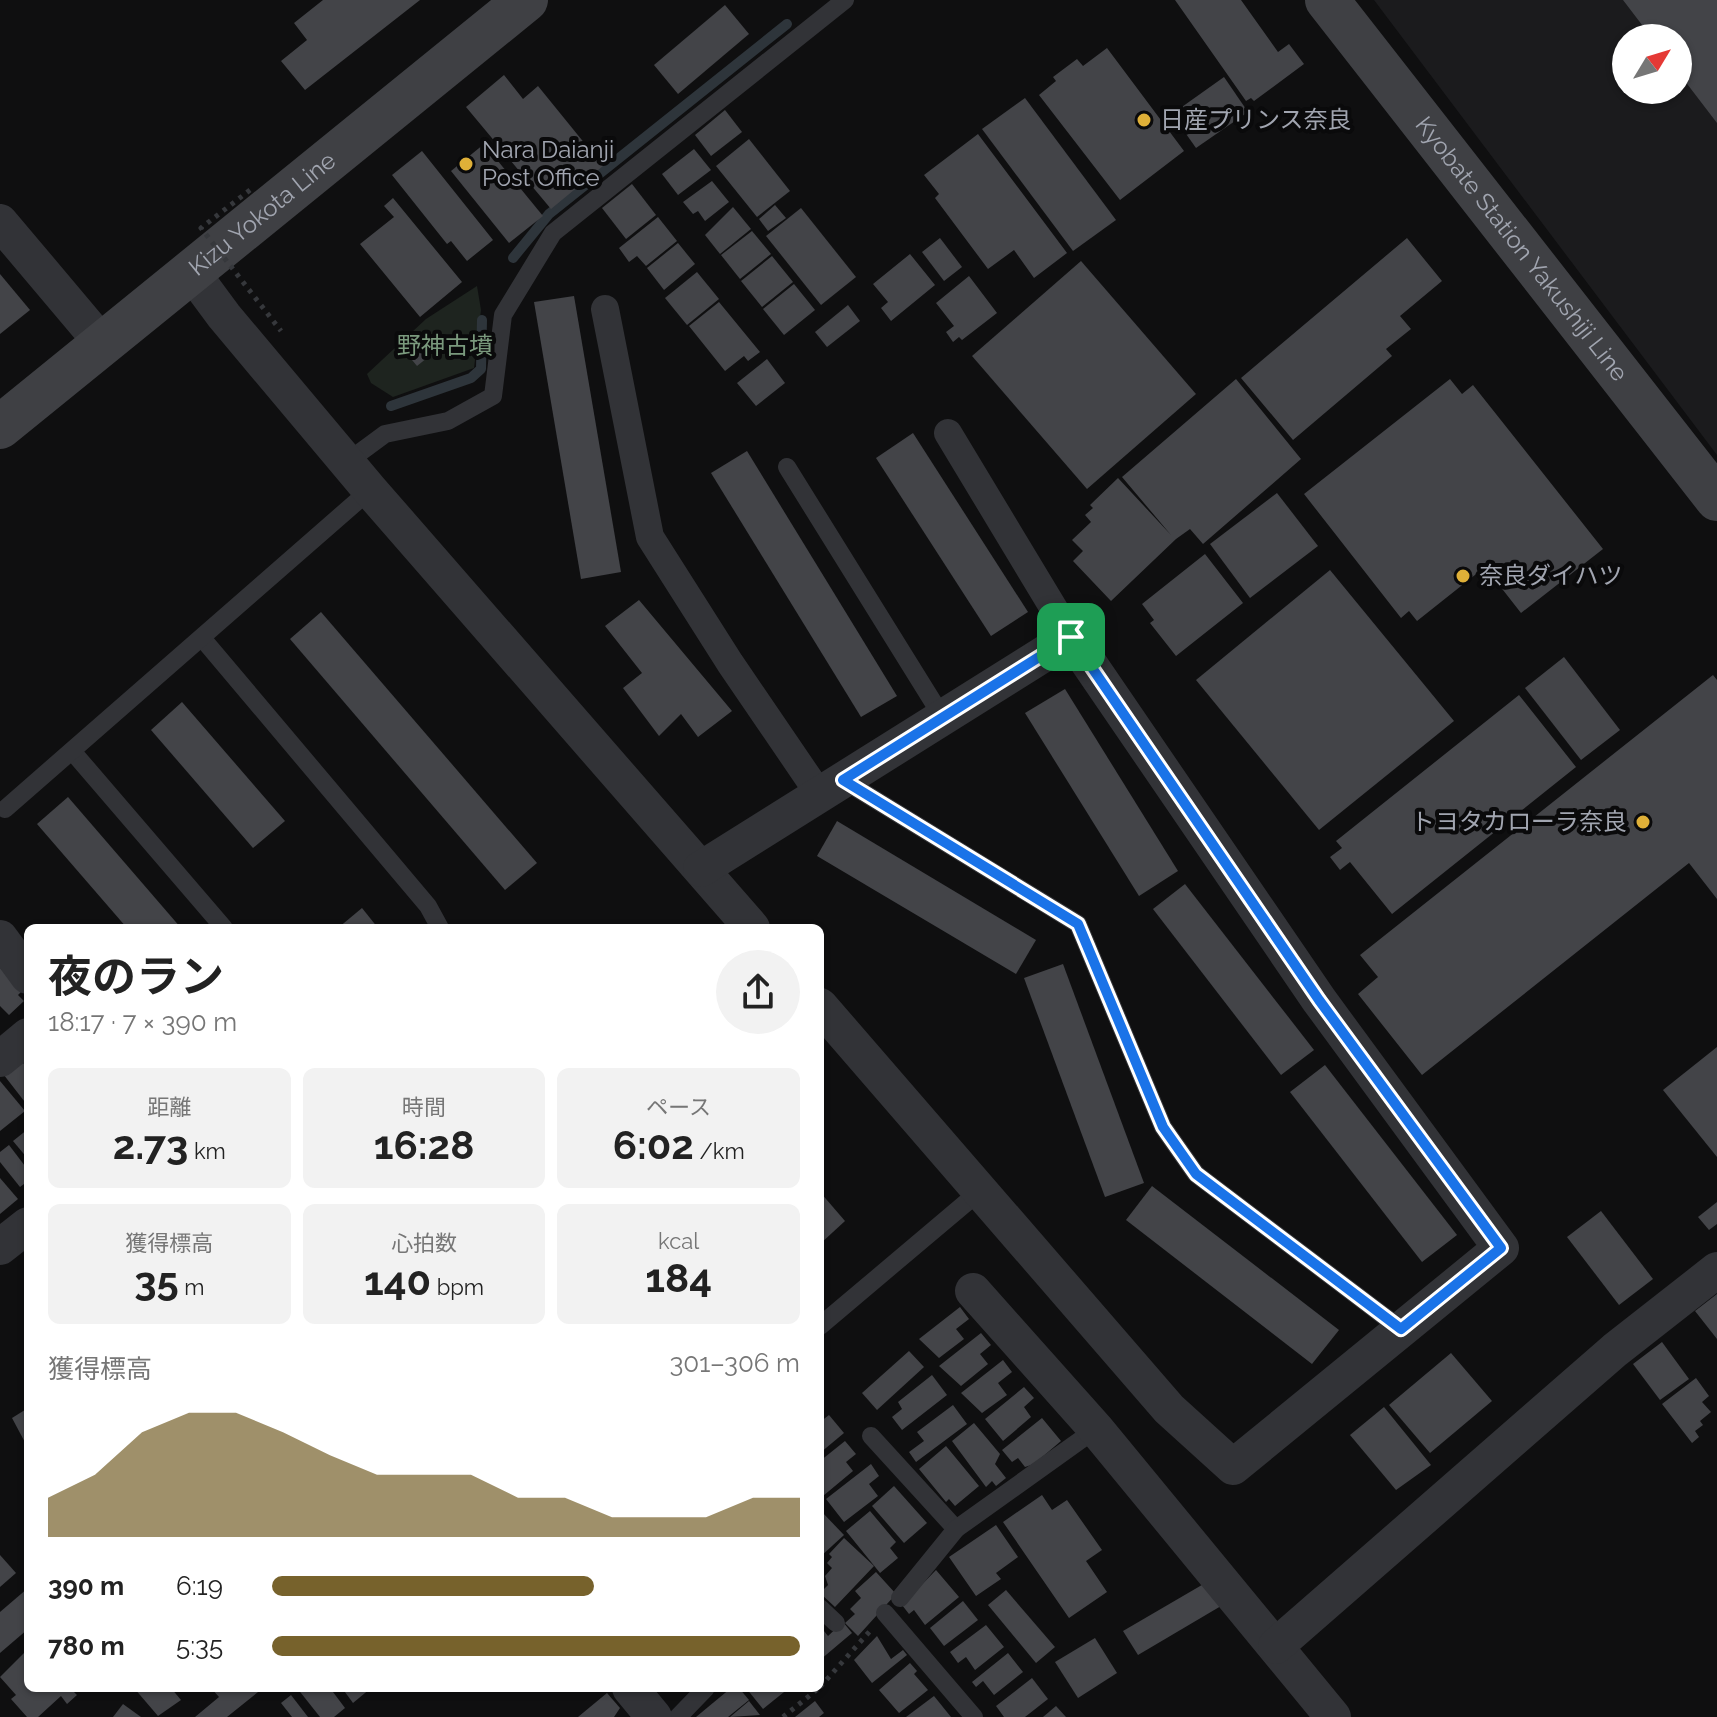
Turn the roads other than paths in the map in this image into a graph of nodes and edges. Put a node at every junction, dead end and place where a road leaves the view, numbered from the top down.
1 (526, 0) edge
2 (845, 0) edge
3 (1327, 0) edge
4 (0, 222) edge
5 (190, 270) junction
6 (605, 309) dead end
7 (102, 343) junction
8 (0, 427) edge
9 (948, 433) dead end
10 (347, 462) junction
11 (787, 467) dead end
12 (370, 490) junction
13 (1717, 499) edge
14 (1071, 637) junction
15 (202, 638) junction
16 (943, 718) junction
17 (72, 751) junction
18 (831, 788) junction
19 (5, 809) dead end
20 (701, 869) junction
21 (221, 924) edge
22 (438, 924) edge
23 (749, 924) edge
24 (0, 938) edge
25 (24, 971) edge
26 (824, 1011) edge
27 (24, 1039) edge
28 (0, 1059) edge
29 (980, 1191) junction
30 (24, 1228) edge
31 (0, 1247) edge
32 (1717, 1270) edge
33 (973, 1291) dead end
34 (824, 1323) edge
35 (1401, 1329) junction
36 (1096, 1429) junction
37 (871, 1436) dead end
38 (956, 1529) junction
39 (900, 1598) dead end
40 (824, 1612) edge
41 (885, 1613) road end
42 (836, 1623) dead end
43 (1276, 1646) junction
44 (633, 1692) edge
45 (702, 1692) edge
46 (654, 1717) edge
47 (678, 1717) edge
48 (974, 1717) edge
49 (1333, 1717) edge

1 - 5 main road, Kizu Yokota Line
2 - 10 lane
3 - 13 main road, Kyobate Station Yakushiji Line
4 - 7 street
5 - 7 main road, Kizu Yokota Line
5 - 10 street
6 - 18 street
7 - 8 main road, Kizu Yokota Line
9 - 14 street
10 - 12 street
11 - 16 lane
12 - 15 lane
12 - 20 street
14 - 16 street
14 - 35 street
15 - 17 lane
15 - 22 lane
16 - 18 street
17 - 19 lane
17 - 21 lane
18 - 20 street
18 - 35 lane
20 - 23 street
24 - 25 street
26 - 29 street
27 - 28 street
29 - 34 lane
29 - 35 street
30 - 31 street
32 - 43 street
33 - 36 street
36 - 38 lane
36 - 43 street
37 - 38 lane
38 - 39 lane
40 - 42 lane
41 - 48 lane
43 - 49 street
44 - 46 street
45 - 47 lane

